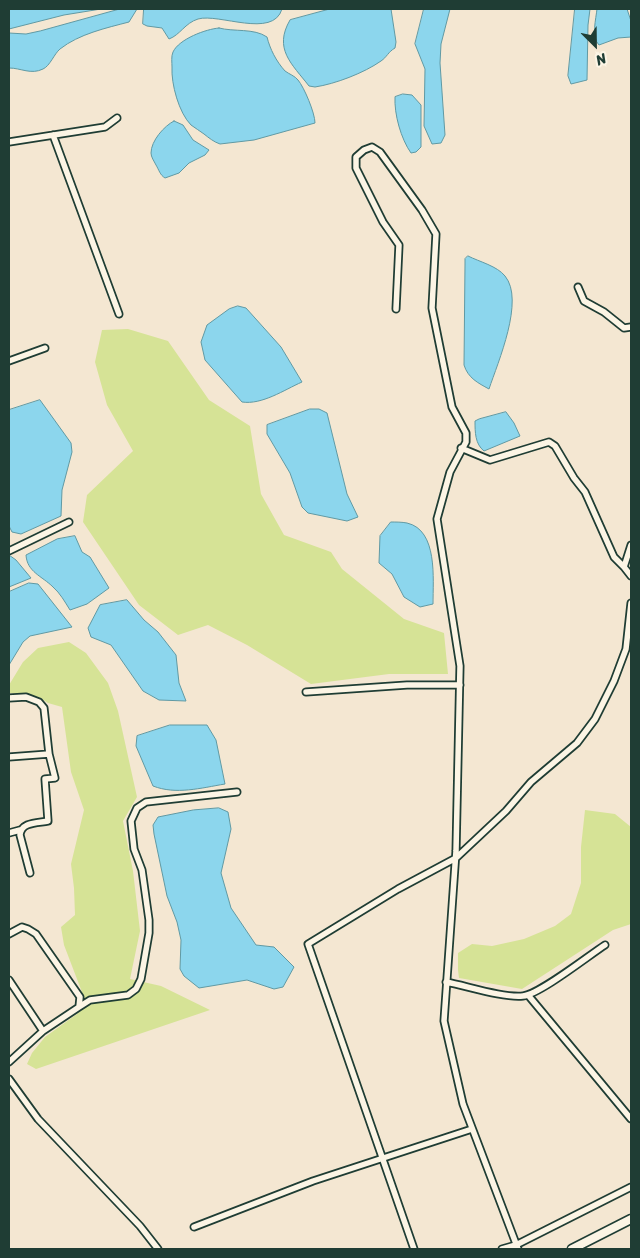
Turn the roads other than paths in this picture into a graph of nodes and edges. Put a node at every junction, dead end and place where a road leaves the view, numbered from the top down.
1 (117, 118) dead end
2 (52, 135) junction
3 (9, 142) edge
4 (578, 287) dead end
5 (396, 309) dead end
6 (119, 314) dead end
7 (631, 327) edge
8 (45, 348) dead end
9 (9, 361) edge
10 (461, 448) junction
11 (69, 522) dead end
12 (631, 545) edge
13 (9, 551) edge
14 (624, 567) junction
15 (631, 576) edge
16 (631, 603) edge
17 (629, 649) edge
18 (460, 685) junction
19 (306, 692) dead end
20 (9, 698) edge
21 (49, 754) junction
22 (9, 757) edge
23 (237, 792) dead end
24 (20, 830) junction
25 (9, 833) edge
26 (456, 858) junction
27 (30, 873) dead end
28 (9, 934) edge
29 (605, 945) dead end
30 (9, 980) edge
31 (446, 982) junction
32 (528, 995) junction
33 (79, 1007) junction
34 (44, 1031) junction
35 (9, 1062) edge
36 (9, 1079) edge
37 (631, 1119) edge
38 (472, 1129) junction
39 (383, 1158) junction
40 (631, 1187) edge
41 (631, 1219) edge
42 (194, 1227) dead end
43 (517, 1247) edge
44 (158, 1249) edge
45 (414, 1249) edge
46 (502, 1249) edge
47 (572, 1249) edge

1 - 2 street
2 - 3 street
2 - 6 street
4 - 7 street
5 - 10 street
8 - 9 street
10 - 14 street
10 - 18 street
11 - 13 street
12 - 14 street
14 - 15 street
16 - 17 street
17 - 26 street
18 - 19 street
18 - 26 street
20 - 21 street
21 - 22 street
21 - 24 street
23 - 33 street
24 - 25 street
24 - 27 street
26 - 31 street
26 - 39 street
28 - 33 street
29 - 32 street
30 - 34 street
31 - 32 street
31 - 38 street
32 - 37 street
33 - 34 street
34 - 35 street
36 - 44 street
38 - 39 street
38 - 43 street
39 - 42 street
39 - 45 street
40 - 43 street
41 - 47 main road
43 - 46 street

